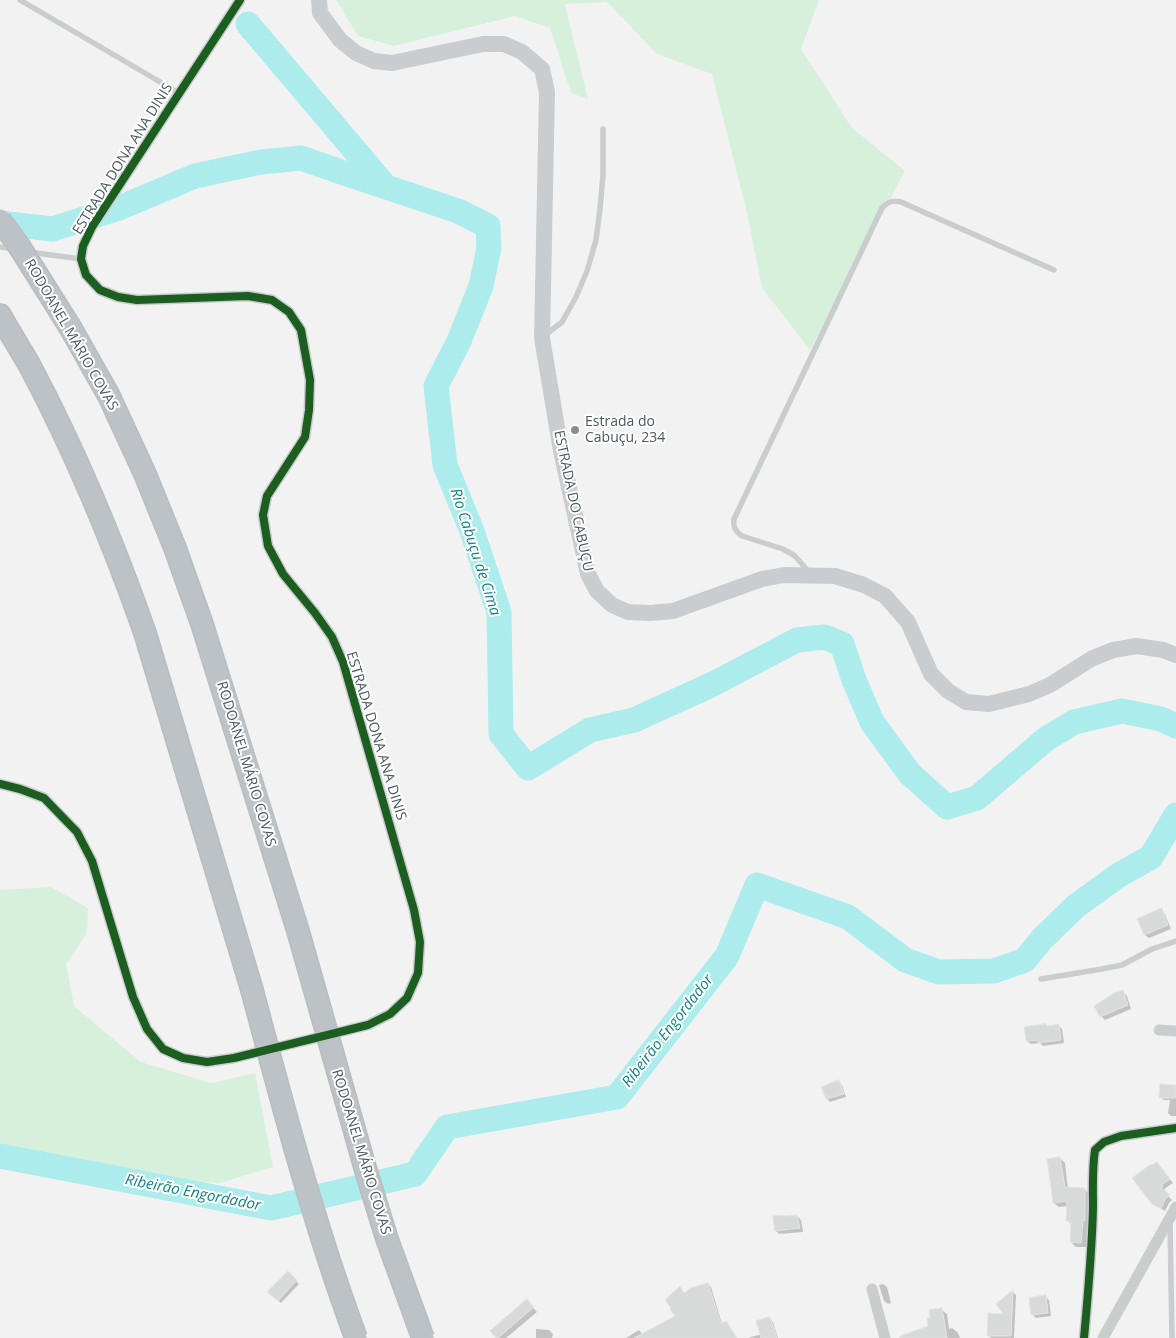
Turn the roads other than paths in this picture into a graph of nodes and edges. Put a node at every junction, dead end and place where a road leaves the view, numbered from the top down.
1 (20, 0) edge
2 (240, 0) edge
3 (316, 4) edge
4 (179, 93) junction
5 (603, 129) dead end
6 (0, 220) edge
7 (0, 247) edge
8 (81, 259) junction
9 (1054, 270) dead end
10 (0, 315) edge
11 (542, 338) junction
12 (811, 575) junction
13 (1176, 655) edge
14 (0, 784) edge
15 (1176, 941) edge
16 (1041, 979) dead end
17 (1159, 1030) dead end
18 (1176, 1031) edge
19 (1176, 1128) edge
20 (1173, 1211) edge
21 (872, 1289) dead end
22 (356, 1338) edge
23 (423, 1338) edge
24 (885, 1338) edge
25 (1084, 1338) edge
26 (1103, 1338) edge
27 (1172, 1338) edge

1 - 4 lane
2 - 4 street, ESTRADA DONA ANA DINIS
3 - 11 main road, ESTRADA DO CABUÇU
4 - 8 street, ESTRADA DONA ANA DINIS
5 - 11 lane
6 - 23 highway, RODOANEL MÁRIO COVAS, bridge
7 - 8 lane
8 - 14 street, ESTRADA DONA ANA DINIS
9 - 12 lane
10 - 22 highway, bridge
11 - 12 main road, ESTRADA DO CABUÇU
12 - 13 main road, ESTRADA DO CABUÇU
15 - 16 lane
17 - 18 street
19 - 25 street
20 - 26 street
20 - 27 lane
21 - 24 street

